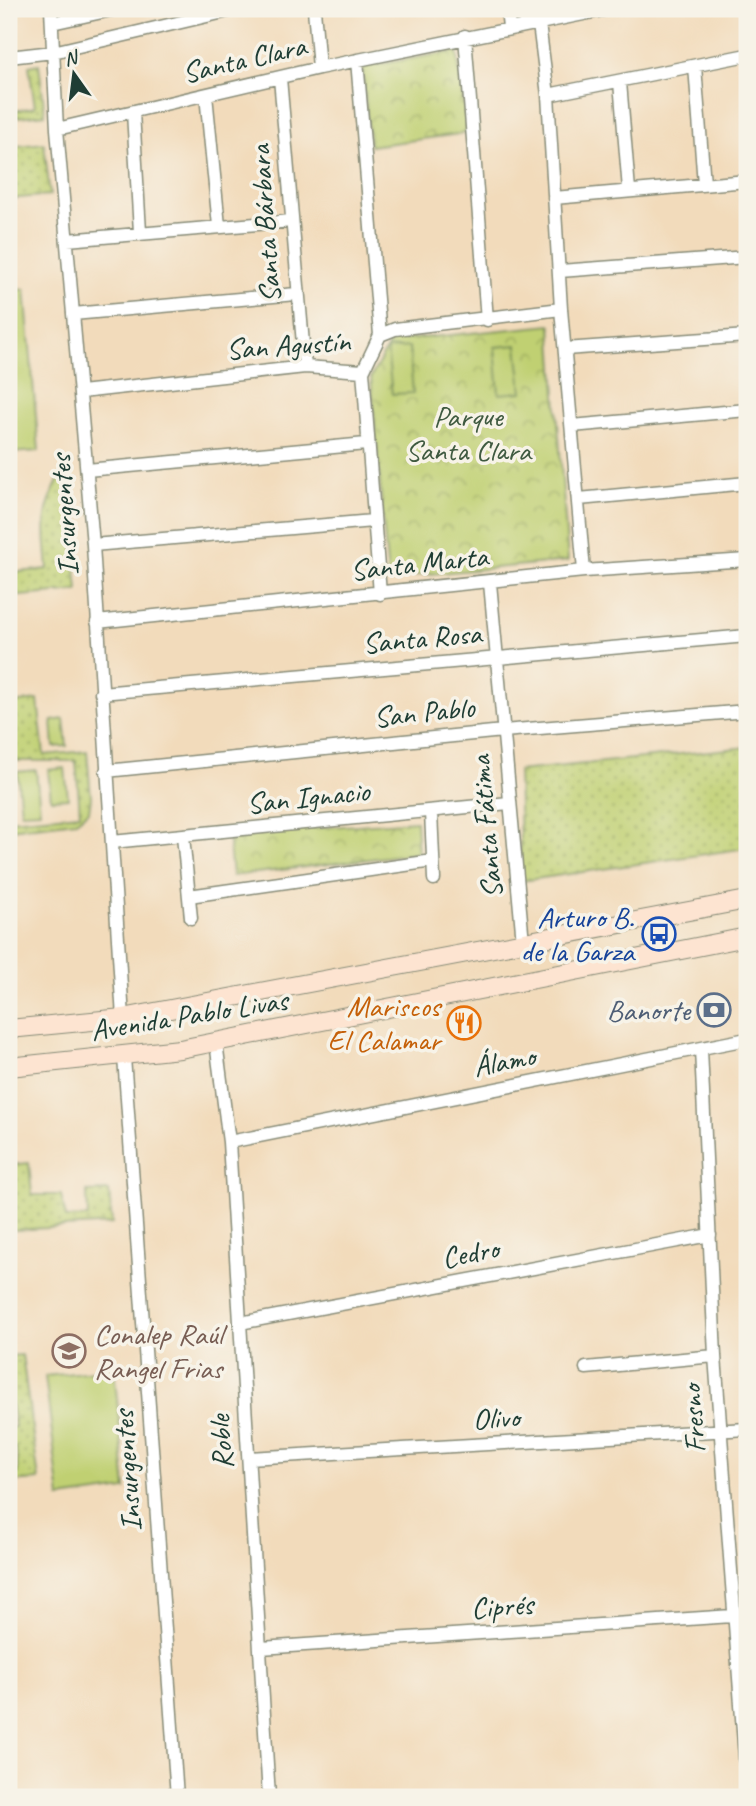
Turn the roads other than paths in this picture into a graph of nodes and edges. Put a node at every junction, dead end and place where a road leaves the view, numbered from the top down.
1 (51, 9) edge
2 (116, 9) edge
3 (237, 9) edge
4 (314, 9) edge
5 (507, 9) edge
6 (608, 9) edge
7 (52, 23) junction
8 (539, 24) junction
9 (509, 28) junction
10 (465, 36) junction
11 (53, 52) junction
12 (747, 55) edge
13 (9, 57) edge
14 (356, 60) junction
15 (695, 66) junction
16 (319, 68) junction
17 (280, 78) junction
18 (620, 82) junction
19 (548, 94) junction
20 (206, 95) junction
21 (132, 112) junction
22 (57, 129) junction
23 (747, 181) edge
24 (704, 184) junction
25 (629, 190) junction
26 (554, 198) junction
27 (292, 221) junction
28 (219, 226) junction
29 (140, 232) junction
30 (67, 240) junction
31 (747, 257) edge
32 (560, 271) junction
33 (296, 294) junction
34 (561, 309) junction
35 (73, 313) junction
36 (487, 320) junction
37 (380, 335) junction
38 (747, 336) edge
39 (565, 349) junction
40 (304, 367) junction
41 (363, 371) junction
42 (81, 392) junction
43 (747, 410) edge
44 (572, 426) junction
45 (366, 444) junction
46 (87, 470) junction
47 (747, 484) edge
48 (579, 499) junction
49 (373, 521) junction
50 (93, 545) junction
51 (747, 560) edge
52 (584, 571) junction
53 (490, 583) junction
54 (380, 594) junction
55 (97, 622) junction
56 (747, 636) edge
57 (496, 658) junction
58 (101, 693) junction
59 (747, 711) edge
60 (503, 731) junction
61 (106, 771) junction
62 (509, 803) junction
63 (431, 812) junction
64 (183, 836) junction
65 (112, 842) junction
66 (433, 861) junction
67 (434, 879) dead end
68 (189, 896) junction
69 (747, 900) edge
70 (191, 918) dead end
71 (747, 937) edge
72 (523, 942) junction
73 (123, 1018) junction
74 (9, 1029) edge
75 (747, 1039) edge
76 (215, 1042) junction
77 (701, 1048) junction
78 (124, 1057) junction
79 (9, 1067) edge
80 (229, 1142) junction
81 (710, 1235) junction
82 (240, 1323) junction
83 (715, 1356) junction
84 (586, 1368) dead end
85 (747, 1429) edge
86 (720, 1431) junction
87 (248, 1458) junction
88 (741, 1616) edge
89 (261, 1648) junction
90 (745, 1706) edge
91 (747, 1785) edge
92 (177, 1797) edge
93 (269, 1797) edge

1 - 7 street, Insurgentes
2 - 7 street
3 - 11 street
4 - 16 street
5 - 9 street
6 - 8 street, Santa Clara
7 - 11 street, Insurgentes
8 - 9 street, Santa Clara
8 - 19 street
9 - 10 street, Santa Clara
10 - 14 street, Santa Clara
10 - 36 street
11 - 13 street
11 - 22 street, Insurgentes
12 - 15 street
14 - 16 street, Santa Clara
14 - 37 street
15 - 18 street
15 - 24 street
16 - 17 street, Santa Clara
17 - 20 street, Santa Clara
17 - 27 street, Santa Bárbara
18 - 19 street
18 - 25 street
19 - 26 street
20 - 21 street, Santa Clara
20 - 28 street
21 - 22 street, Santa Clara
21 - 29 street
22 - 30 street, Insurgentes
23 - 24 street
24 - 25 street
25 - 26 street
26 - 32 street
27 - 28 street
27 - 33 street, Santa Bárbara
28 - 29 street
29 - 30 street
30 - 35 street, Insurgentes
31 - 32 street
32 - 34 street
33 - 35 street
33 - 40 street, Santa Bárbara
34 - 36 street, San Agustín
34 - 39 street
35 - 42 street, Insurgentes
36 - 37 street, San Agustín
37 - 41 street, San Agustín
38 - 39 street
39 - 44 street
40 - 41 street, San Agustín
40 - 42 street, San Agustín
41 - 45 street
42 - 46 street, Insurgentes
43 - 44 street
44 - 48 street
45 - 46 street
45 - 49 street
46 - 50 street, Insurgentes
47 - 48 street
48 - 52 street
49 - 50 street
49 - 54 street
50 - 55 street, Insurgentes
51 - 52 street, Santa Marta
52 - 53 street, Santa Marta
53 - 54 street, Santa Marta
53 - 57 street, Santa Fátima
54 - 55 street, Santa Marta
55 - 58 street, Insurgentes
56 - 57 street, Santa Rosa
57 - 58 street, Santa Rosa
57 - 60 street, Santa Fátima
58 - 61 street, Insurgentes
59 - 60 street, San Pablo
60 - 61 street, San Pablo
60 - 62 street, Santa Fátima
61 - 65 street, Insurgentes
62 - 63 street, San Ignacio
62 - 72 street, Santa Fátima
63 - 64 street, San Ignacio
63 - 66 street
64 - 65 street, San Ignacio
64 - 68 street
65 - 73 street, Insurgentes
66 - 67 street
66 - 68 street
68 - 70 street
69 - 72 main road, Avenida Pablo Livas
71 - 76 main road, Avenida Pablo Livas
72 - 73 main road, Avenida Pablo Livas
73 - 74 main road, Avenida Pablo Livas
75 - 77 street, Álamo
76 - 78 main road, Avenida Pablo Livas
76 - 80 street, Roble
77 - 80 street, Álamo
77 - 81 street, Fresno
78 - 79 main road, Avenida Pablo Livas
78 - 92 street, Insurgentes
80 - 82 street, Roble
81 - 82 street, Cedro
81 - 83 street, Fresno
82 - 87 street, Roble
83 - 84 street
83 - 86 street, Fresno
85 - 86 street, Olivo
86 - 87 street, Olivo
86 - 88 street, Fresno
87 - 89 street, Roble
88 - 89 street, Ciprés
88 - 90 street, Fresno
89 - 93 street, Roble
90 - 91 street, Fresno

